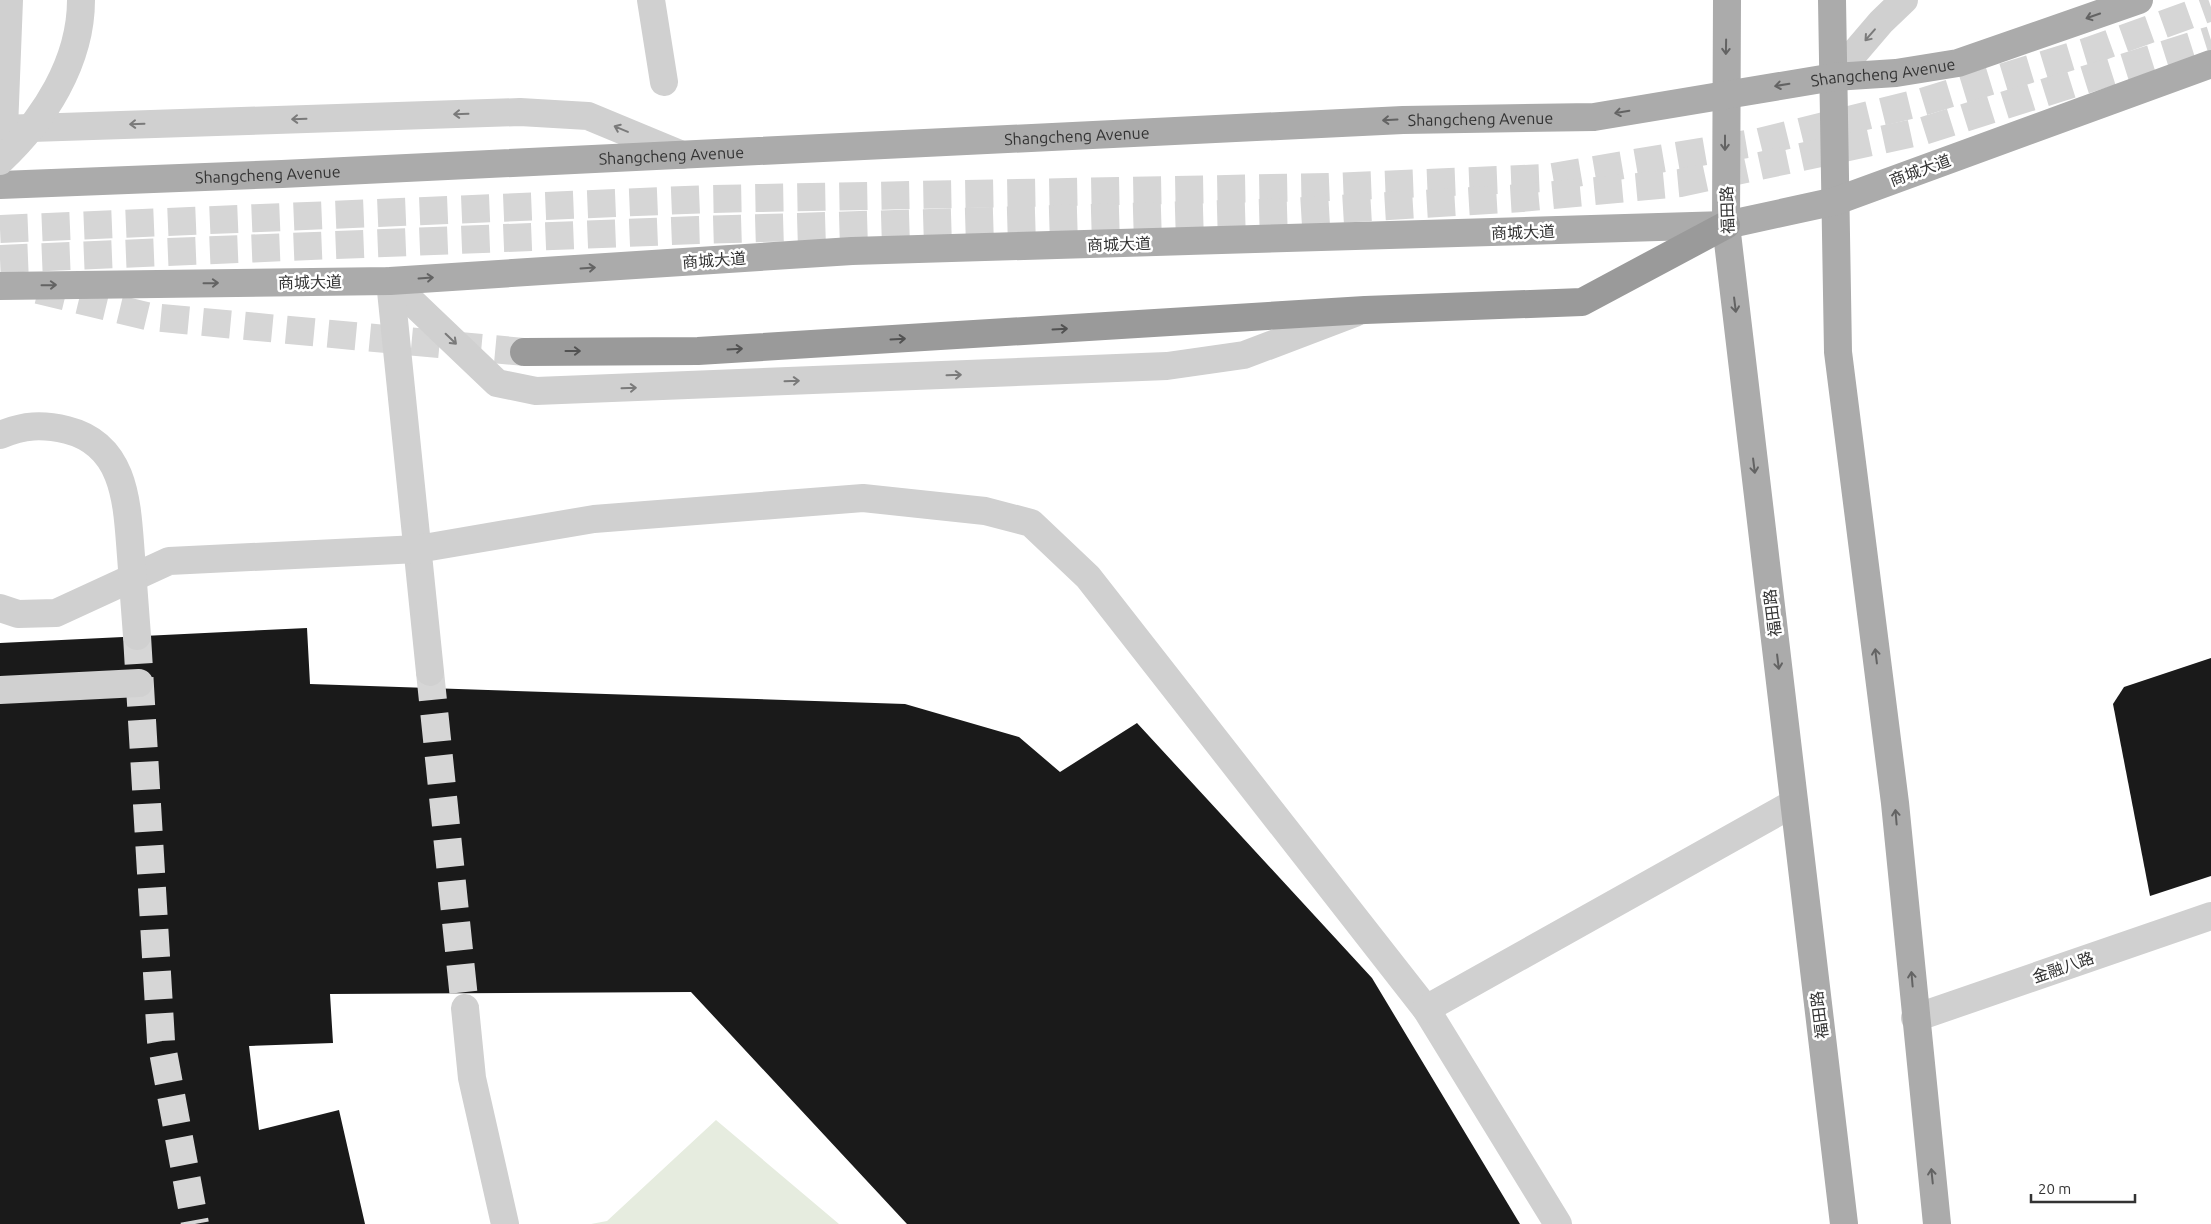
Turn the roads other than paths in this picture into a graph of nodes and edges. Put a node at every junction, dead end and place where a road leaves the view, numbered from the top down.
1 (9, 0) edge
2 (81, 0) edge
3 (651, 0) edge
4 (1727, 0) edge
5 (1832, 0) edge
6 (1904, 0) edge
7 (2139, 0) edge
8 (2211, 64) edge
9 (1834, 77) junction
10 (664, 82) dead end
11 (1725, 94) junction
12 (2, 129) edge
13 (682, 155) junction
14 (0, 161) edge
15 (0, 185) edge
16 (1836, 201) junction
17 (1726, 226) junction
18 (390, 281) junction
19 (0, 286) edge
20 (1365, 310) junction
21 (524, 352) tunnel mouth
22 (0, 435) edge
23 (418, 548) junction
24 (0, 608) edge
25 (136, 636) tunnel mouth
26 (430, 672) tunnel mouth
27 (139, 683) dead end
28 (0, 690) edge
29 (1794, 803) junction
30 (2211, 916) edge
31 (465, 1008) tunnel mouth
32 (1426, 1009) junction
33 (1915, 1018) junction
34 (506, 1224) edge
35 (1558, 1224) edge
36 (1844, 1224) edge
37 (1937, 1224) edge

1 - 12 street
2 - 14 street, bridge
3 - 10 street
4 -> 11 main road, 福田路
5 - 9 main road
6 -> 9 street
7 -> 9 main road, Shangcheng Avenue
8 - 16 main road, 商城大道
9 -> 11 main road, Shangcheng Avenue
9 - 16 main road
11 -> 13 main road, Shangcheng Avenue
11 -> 17 main road, 福田路
13 -> 12 street
13 - 15 main road, Shangcheng Avenue
16 - 17 main road, 商城大道
33 -> 16 main road
18 -> 17 main road, 商城大道
17 - 20 highway
17 -> 29 main road, 福田路
19 -> 18 main road, 商城大道
18 -> 20 street
18 - 23 street
21 -> 20 highway
22 - 25 street, bridge
23 - 24 street
23 - 26 street
23 - 32 street
27 - 28 street
29 - 32 street
29 - 36 main road, 福田路
30 - 33 street, 金融八路
31 - 34 street
32 - 35 street
37 -> 33 main road

